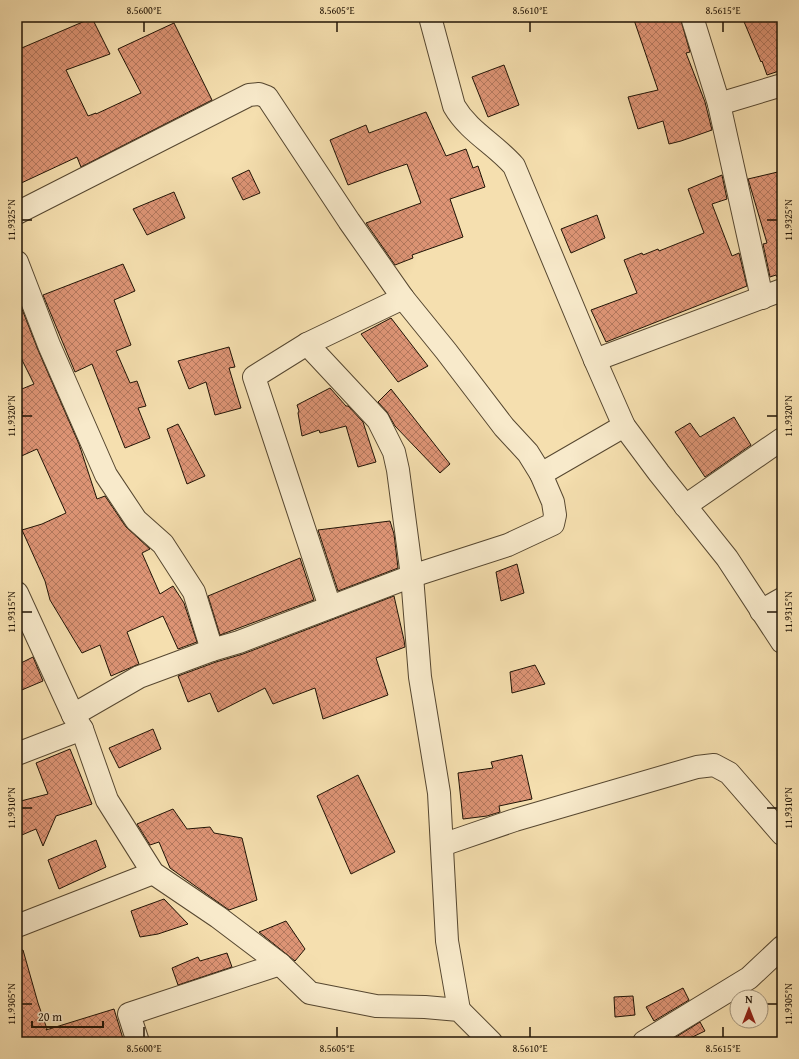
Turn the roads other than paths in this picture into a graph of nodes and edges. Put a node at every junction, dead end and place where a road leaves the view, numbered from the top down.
1 (430, 17) edge
2 (692, 17) edge
3 (782, 85) edge
4 (719, 104) junction
5 (17, 213) edge
6 (17, 262) edge
7 (772, 294) edge
8 (403, 298) junction
9 (307, 344) junction
10 (595, 360) junction
11 (624, 426) junction
12 (782, 439) edge
13 (541, 474) junction
14 (685, 506) junction
15 (412, 576) junction
16 (17, 593) edge
17 (782, 599) edge
18 (330, 607) junction
19 (762, 611) junction
20 (782, 642) edge
21 (212, 650) junction
22 (77, 722) junction
23 (17, 754) edge
24 (782, 834) edge
25 (442, 845) junction
26 (153, 873) junction
27 (17, 926) edge
28 (782, 947) edge
29 (280, 964) junction
30 (459, 1010) junction
31 (138, 1042) edge
32 (491, 1042) edge
33 (644, 1042) edge

1 - 10 street
2 - 4 street
3 - 4 street
4 - 7 street
5 - 8 street
6 - 21 street
7 - 10 street
8 - 9 street
8 - 13 street
9 - 15 street
9 - 18 street
10 - 11 street
11 - 13 street
11 - 14 street
12 - 14 street
13 - 15 street
14 - 19 street
15 - 18 street
15 - 25 street
16 - 22 street
17 - 19 street
18 - 21 street
19 - 20 street
21 - 22 street
22 - 23 street
22 - 26 street
24 - 25 street
25 - 30 street
26 - 27 street
26 - 29 street
28 - 33 street
29 - 30 street
29 - 31 street
30 - 32 street

